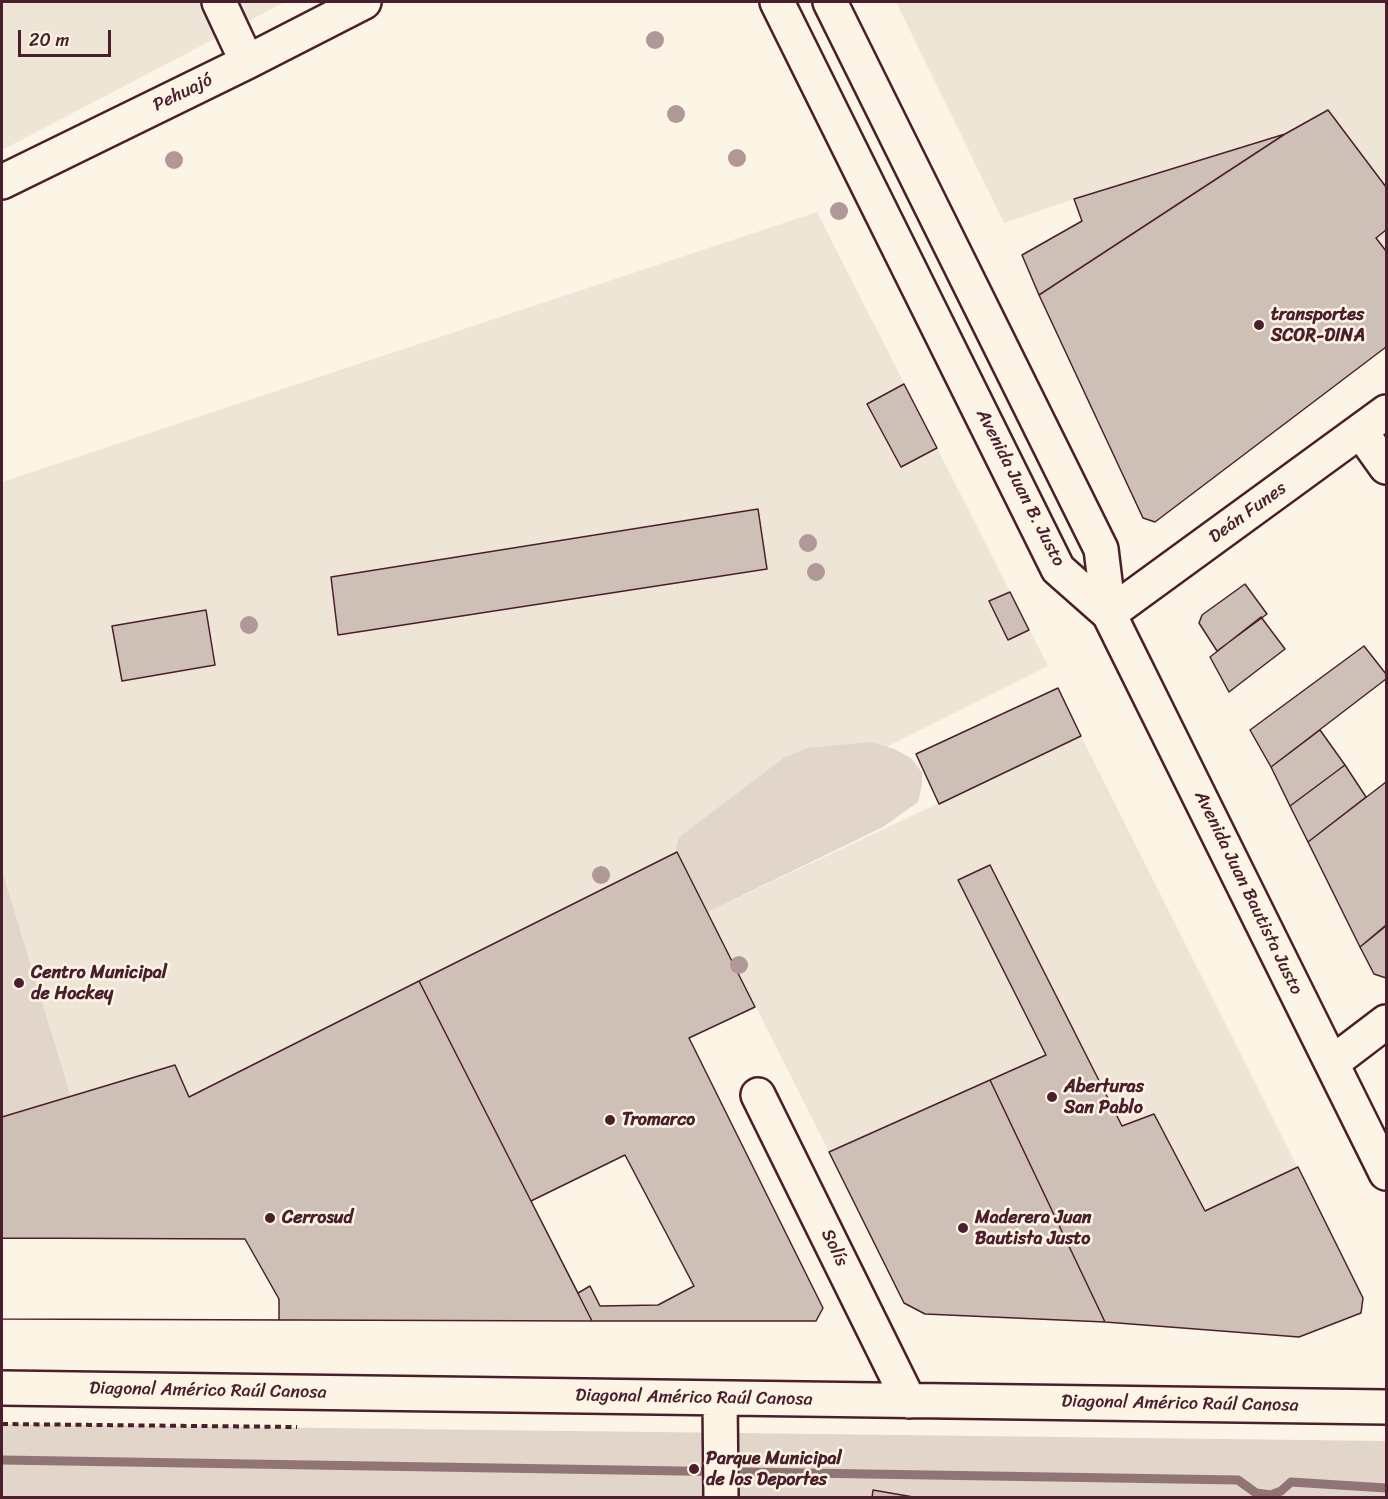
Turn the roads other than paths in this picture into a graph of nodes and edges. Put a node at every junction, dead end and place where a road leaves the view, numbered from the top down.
1 (219, 2) edge
2 (364, 2) edge
3 (777, 2) edge
4 (830, 2) edge
5 (247, 62) junction
6 (2, 182) edge
7 (1386, 412) edge
8 (1361, 432) junction
9 (1386, 467) edge
10 (1109, 614) junction
11 (1386, 1022) edge
12 (1332, 1063) junction
13 (758, 1095) dead end
14 (1386, 1173) edge
15 (2, 1388) edge
16 (720, 1398) junction
17 (909, 1401) junction
18 (1386, 1407) edge
19 (721, 1497) edge

1 - 5 street
2 - 5 street, Pehuajó
3 - 10 street, Avenida Juan B. Justo
4 - 10 street
5 - 6 street, Pehuajó
7 - 8 street, Deán Funes
8 - 9 street
8 - 10 street, Deán Funes
10 - 12 street, Avenida Juan Bautista Justo
11 - 12 street
12 - 14 street, Avenida Juan Bautista Justo
13 - 17 street, Solís
15 - 16 street, Diagonal Américo Raúl Canosa
16 - 17 street, Diagonal Américo Raúl Canosa
16 - 19 street
17 - 18 street, Diagonal Américo Raúl Canosa

